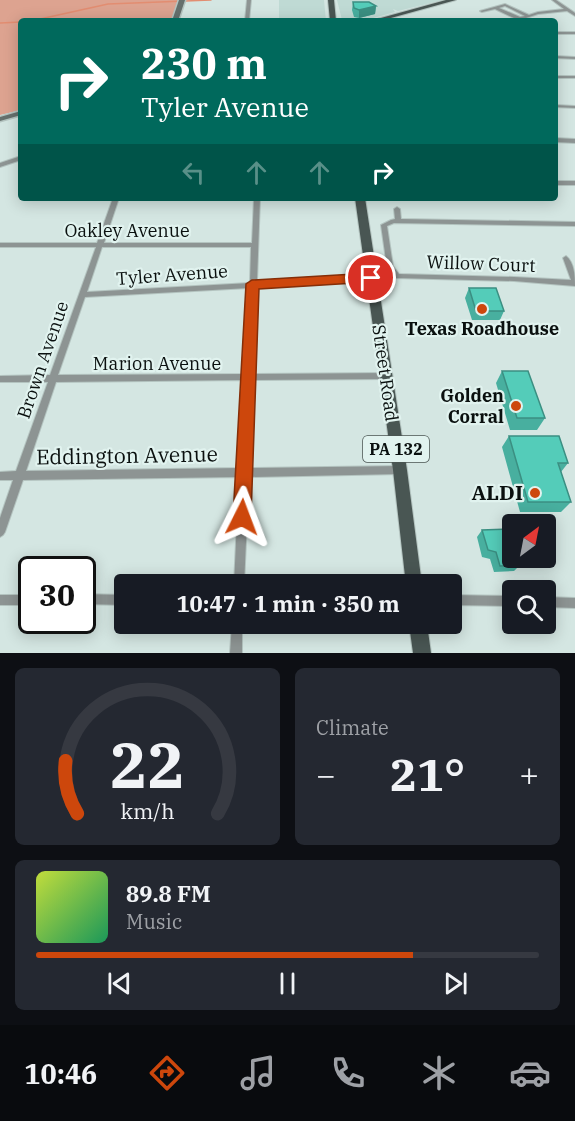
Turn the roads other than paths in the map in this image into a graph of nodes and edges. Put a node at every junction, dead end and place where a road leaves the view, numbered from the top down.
1 (249, 0) edge
2 (331, 0) edge
3 (453, 0) edge
4 (554, 0) edge
5 (182, 1) edge
6 (495, 7) junction
7 (568, 10) junction
8 (482, 11) dead end
9 (575, 15) edge
10 (529, 16) junction
11 (176, 18) edge
12 (247, 18) edge
13 (334, 18) edge
14 (384, 18) edge
15 (518, 18) edge
16 (523, 18) edge
17 (558, 33) edge
18 (575, 33) edge
19 (558, 57) edge
20 (575, 58) edge
21 (558, 77) edge
22 (575, 77) edge
23 (558, 106) edge
24 (575, 107) edge
25 (18, 114) edge
26 (0, 119) edge
27 (558, 140) edge
28 (575, 141) edge
29 (18, 159) edge
30 (0, 165) edge
31 (558, 183) edge
32 (575, 183) edge
33 (115, 201) edge
34 (257, 201) edge
35 (360, 201) edge
36 (397, 209) dead end
37 (398, 221) junction
38 (575, 224) edge
39 (0, 245) edge
40 (254, 245) junction
41 (99, 246) junction
42 (566, 258) dead end
43 (371, 278) junction
44 (575, 283) edge
45 (252, 284) junction
46 (82, 295) junction
47 (386, 376) junction
48 (248, 378) junction
49 (0, 379) edge
50 (53, 379) junction
51 (244, 471) junction
52 (400, 471) junction
53 (0, 476) edge
54 (19, 476) junction
55 (0, 532) edge
56 (239, 574) edge
57 (413, 574) edge
58 (96, 599) edge
59 (0, 600) edge
60 (18, 600) edge
61 (114, 600) edge
62 (462, 600) edge
63 (502, 601) edge
64 (556, 602) edge
65 (575, 603) edge
66 (237, 634) edge
67 (419, 634) edge
68 (236, 653) edge
69 (422, 653) edge

1 - 12 street
2 - 13 main road
3 - 14 main road
4 - 7 street
5 - 11 street
6 - 8 street
6 - 10 street
6 - 15 street
7 - 9 street
7 - 10 street
10 - 16 street
17 - 18 street
19 - 20 street
21 - 22 street
23 - 24 street
25 - 26 street
27 - 28 street
29 - 30 street
31 - 32 street
33 - 41 street, Brown Avenue
34 - 40 street
35 - 43 main road, Street Road / PA 132
36 - 37 street
37 - 38 street
37 - 44 street, Willow Court
39 - 41 street, Oakley Avenue
40 - 41 street, Oakley Avenue
40 - 45 street
41 - 46 street, Brown Avenue
42 - 44 street
43 - 45 street, Tyler Avenue
43 - 47 main road, Street Road / PA 132
45 - 46 street, Tyler Avenue
45 - 48 street
46 - 50 street, Brown Avenue
47 - 48 street, Marion Avenue
47 - 52 main road, Street Road / PA 132
48 - 50 street, Marion Avenue
48 - 51 street
49 - 50 street, Marion Avenue
50 - 54 street, Brown Avenue
51 - 52 street, Eddington Avenue
51 - 54 street, Eddington Avenue
51 - 56 street
52 - 57 main road, Street Road / PA 132
53 - 54 street, Eddington Avenue
54 - 55 street, Brown Avenue
58 - 61 street
59 - 60 street
62 - 63 street
64 - 65 street
66 - 68 street
67 - 69 main road

